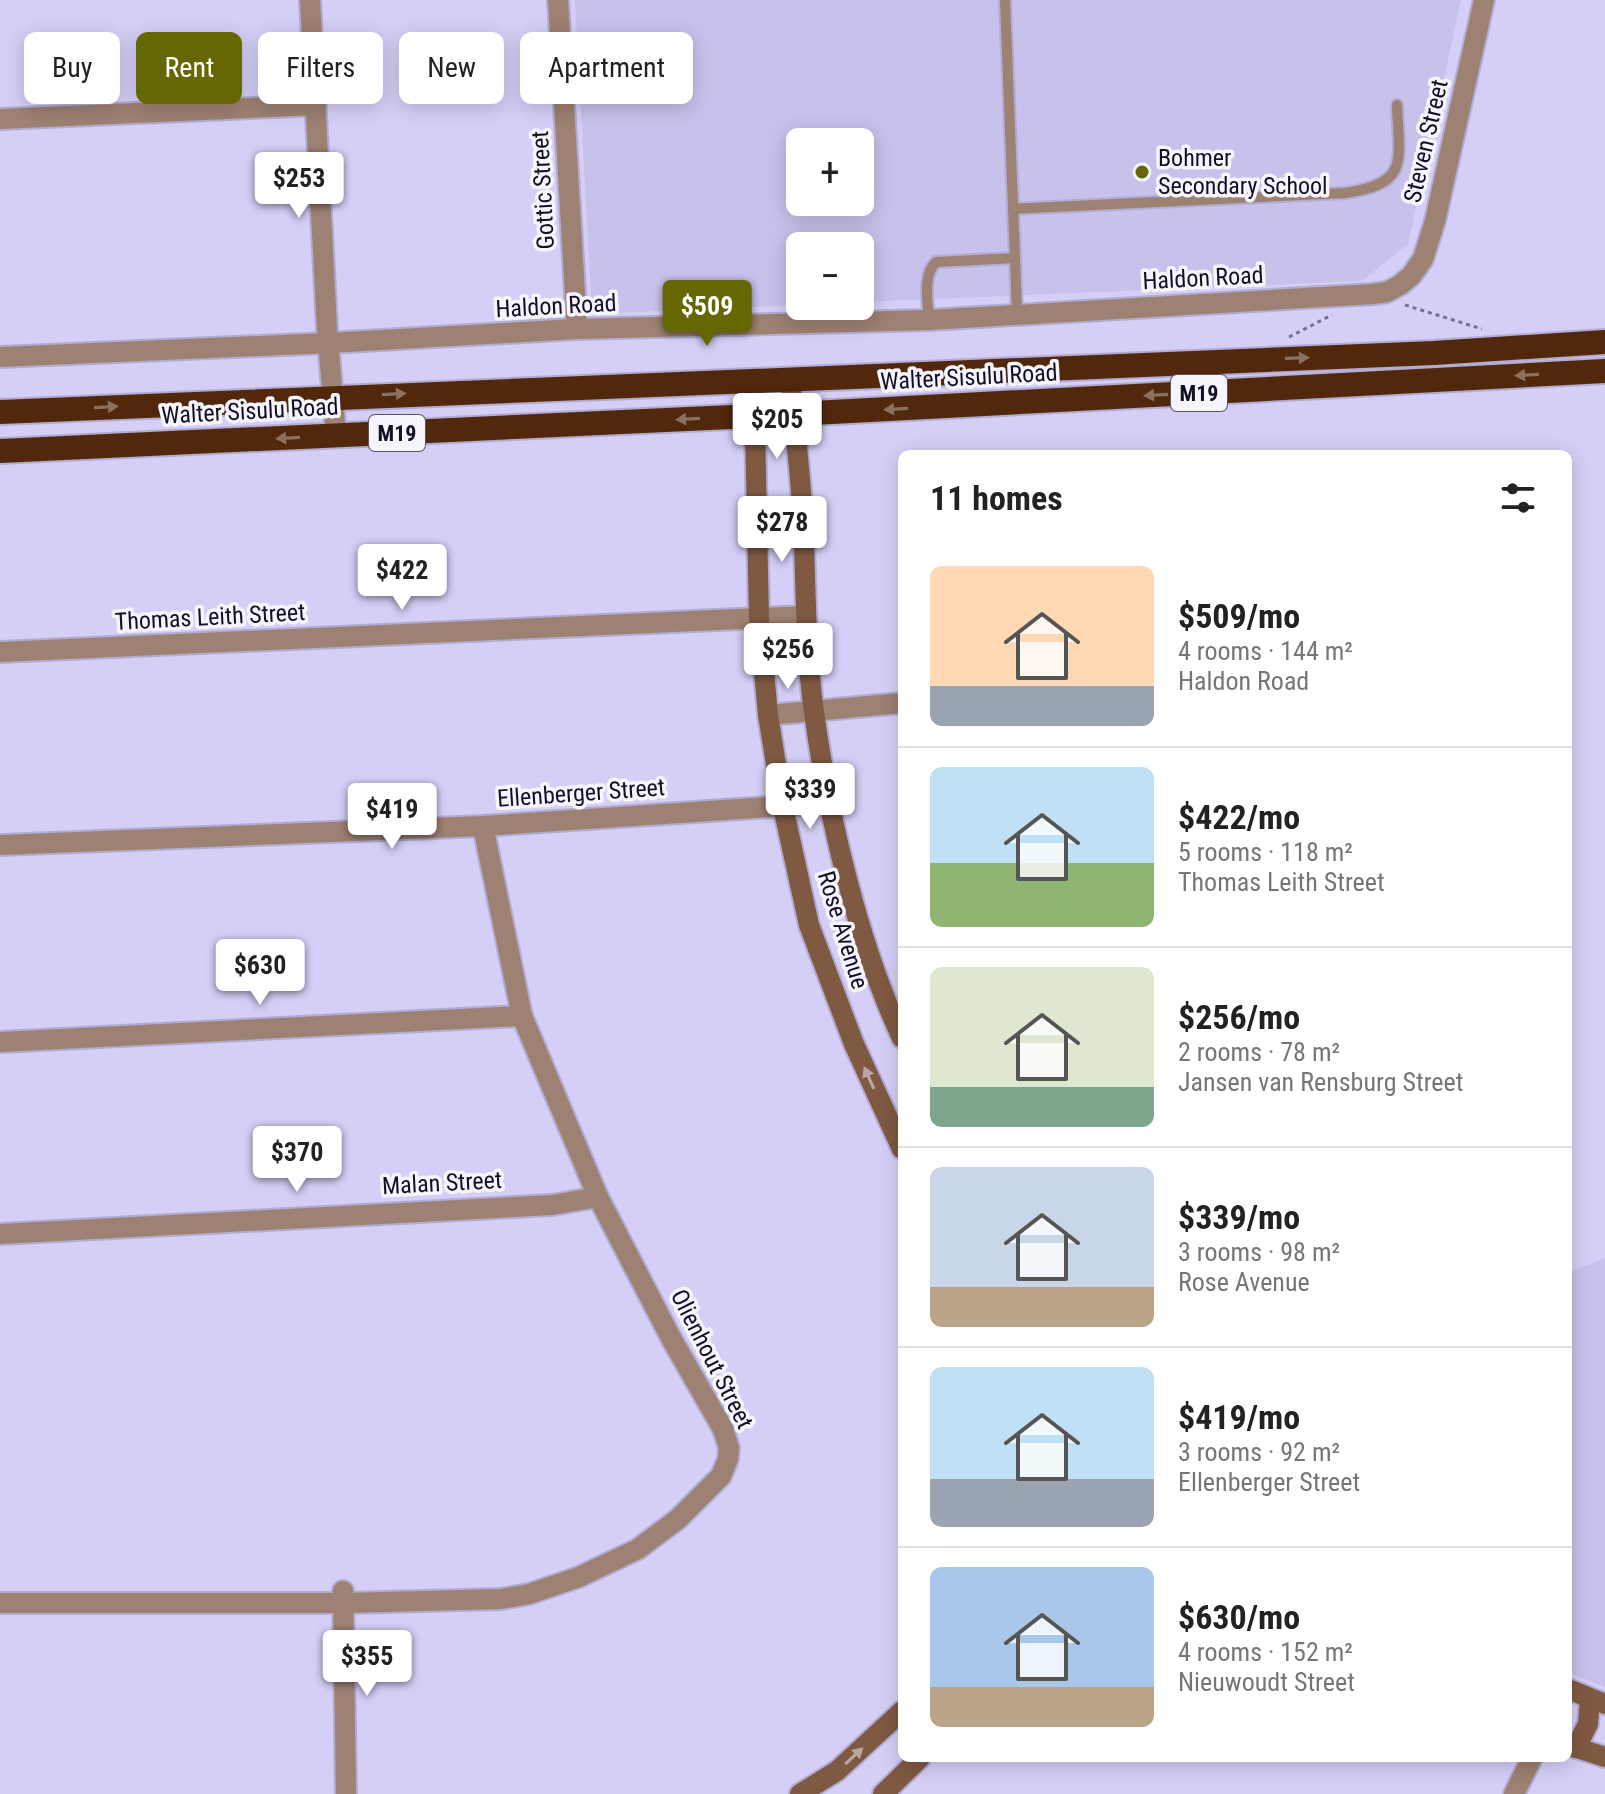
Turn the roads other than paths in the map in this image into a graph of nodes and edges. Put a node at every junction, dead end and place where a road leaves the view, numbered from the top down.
1 (310, 0) edge
2 (558, 0) edge
3 (1005, 0) edge
4 (1484, 0) edge
5 (316, 105) junction
6 (1397, 105) dead end
7 (0, 119) edge
8 (1013, 209) junction
9 (1015, 258) junction
10 (1400, 285) joint
11 (1017, 314) junction
12 (929, 320) junction
13 (577, 329) junction
14 (1605, 342) edge
15 (328, 343) junction
16 (0, 357) edge
17 (1244, 360) junction
18 (1051, 369) junction
19 (1605, 371) edge
20 (790, 379) junction
21 (754, 380) junction
22 (575, 387) junction
23 (1246, 390) junction
24 (331, 397) junction
25 (1053, 401) junction
26 (57, 410) junction
27 (0, 412) edge
28 (794, 414) junction
29 (754, 416) junction
30 (576, 424) junction
31 (336, 435) junction
32 (56, 449) junction
33 (0, 451) edge
34 (806, 616) junction
35 (759, 618) junction
36 (0, 652) edge
37 (898, 703) edge
38 (813, 710) junction
39 (768, 715) junction
40 (830, 803) junction
41 (783, 807) junction
42 (483, 826) junction
43 (0, 845) edge
44 (522, 1016) junction
45 (898, 1028) edge
46 (0, 1042) edge
47 (898, 1140) edge
48 (598, 1197) junction
49 (0, 1234) edge
50 (344, 1597) junction
51 (0, 1603) edge
52 (1572, 1691) edge
53 (1598, 1702) edge
54 (898, 1715) edge
55 (1572, 1747) edge
56 (1605, 1757) edge
57 (916, 1762) edge
58 (1530, 1762) edge
59 (346, 1794) edge
60 (800, 1794) edge
61 (883, 1794) edge
62 (1514, 1794) edge

1 - 5 street
2 - 13 street, Gottic Street
3 - 8 lane
4 - 10 street, Steven Street
5 - 7 street
5 - 15 street
6 - 8 lane
8 - 9 lane
9 - 11 lane
9 - 12 lane
10 - 11 street, Haldon Road
11 - 12 street, Haldon Road
12 - 13 street, Haldon Road
13 - 15 street, Haldon Road
17 -> 14 highway, Walter Sisulu Road / M19
15 - 16 street, Haldon Road
15 - 24 street
17 - 18 highway, Walter Sisulu Road / M19
17 - 23 highway
18 - 20 highway, Walter Sisulu Road / M19
18 - 25 highway
19 -> 23 highway, Walter Sisulu Road / M19
20 - 21 highway, Walter Sisulu Road / M19
20 - 28 street, Rose Avenue
21 - 22 highway, Walter Sisulu Road / M19
21 - 29 street, Rose Avenue
24 -> 22 highway, Walter Sisulu Road / M19
22 - 30 highway
23 -> 25 highway, Walter Sisulu Road / M19
26 -> 24 highway, Walter Sisulu Road / M19
24 - 31 street
25 -> 28 highway, Walter Sisulu Road / M19
26 - 27 highway, Walter Sisulu Road / M19
26 - 32 highway
28 - 29 highway, Walter Sisulu Road / M19
28 - 34 street, Rose Avenue
29 -> 30 highway, Walter Sisulu Road / M19
29 - 35 street, Rose Avenue
30 - 31 highway, Walter Sisulu Road / M19
31 -> 32 highway, Walter Sisulu Road / M19
32 - 33 highway, Walter Sisulu Road / M19
34 - 35 street, Thomas Leith Street
34 - 38 street, Rose Avenue
35 - 36 street, Thomas Leith Street
35 - 39 street, Rose Avenue
37 - 38 street
38 - 39 street
38 - 40 street, Rose Avenue
39 - 41 street, Rose Avenue
40 - 41 street, Ellenberger Street
40 - 45 street, Rose Avenue
41 - 42 street, Ellenberger Street
47 -> 41 street, Rose Avenue
42 - 43 street, Ellenberger Street
42 - 44 street, Olienhout Street
44 - 46 street
44 - 48 street, Olienhout Street
48 - 49 street, Malan Street
48 - 50 street, Olienhout Street
50 - 51 street, Olienhout Street
50 - 59 street
52 - 53 street
53 - 55 street
60 -> 54 street
55 - 56 street
57 - 61 street
58 - 62 street

